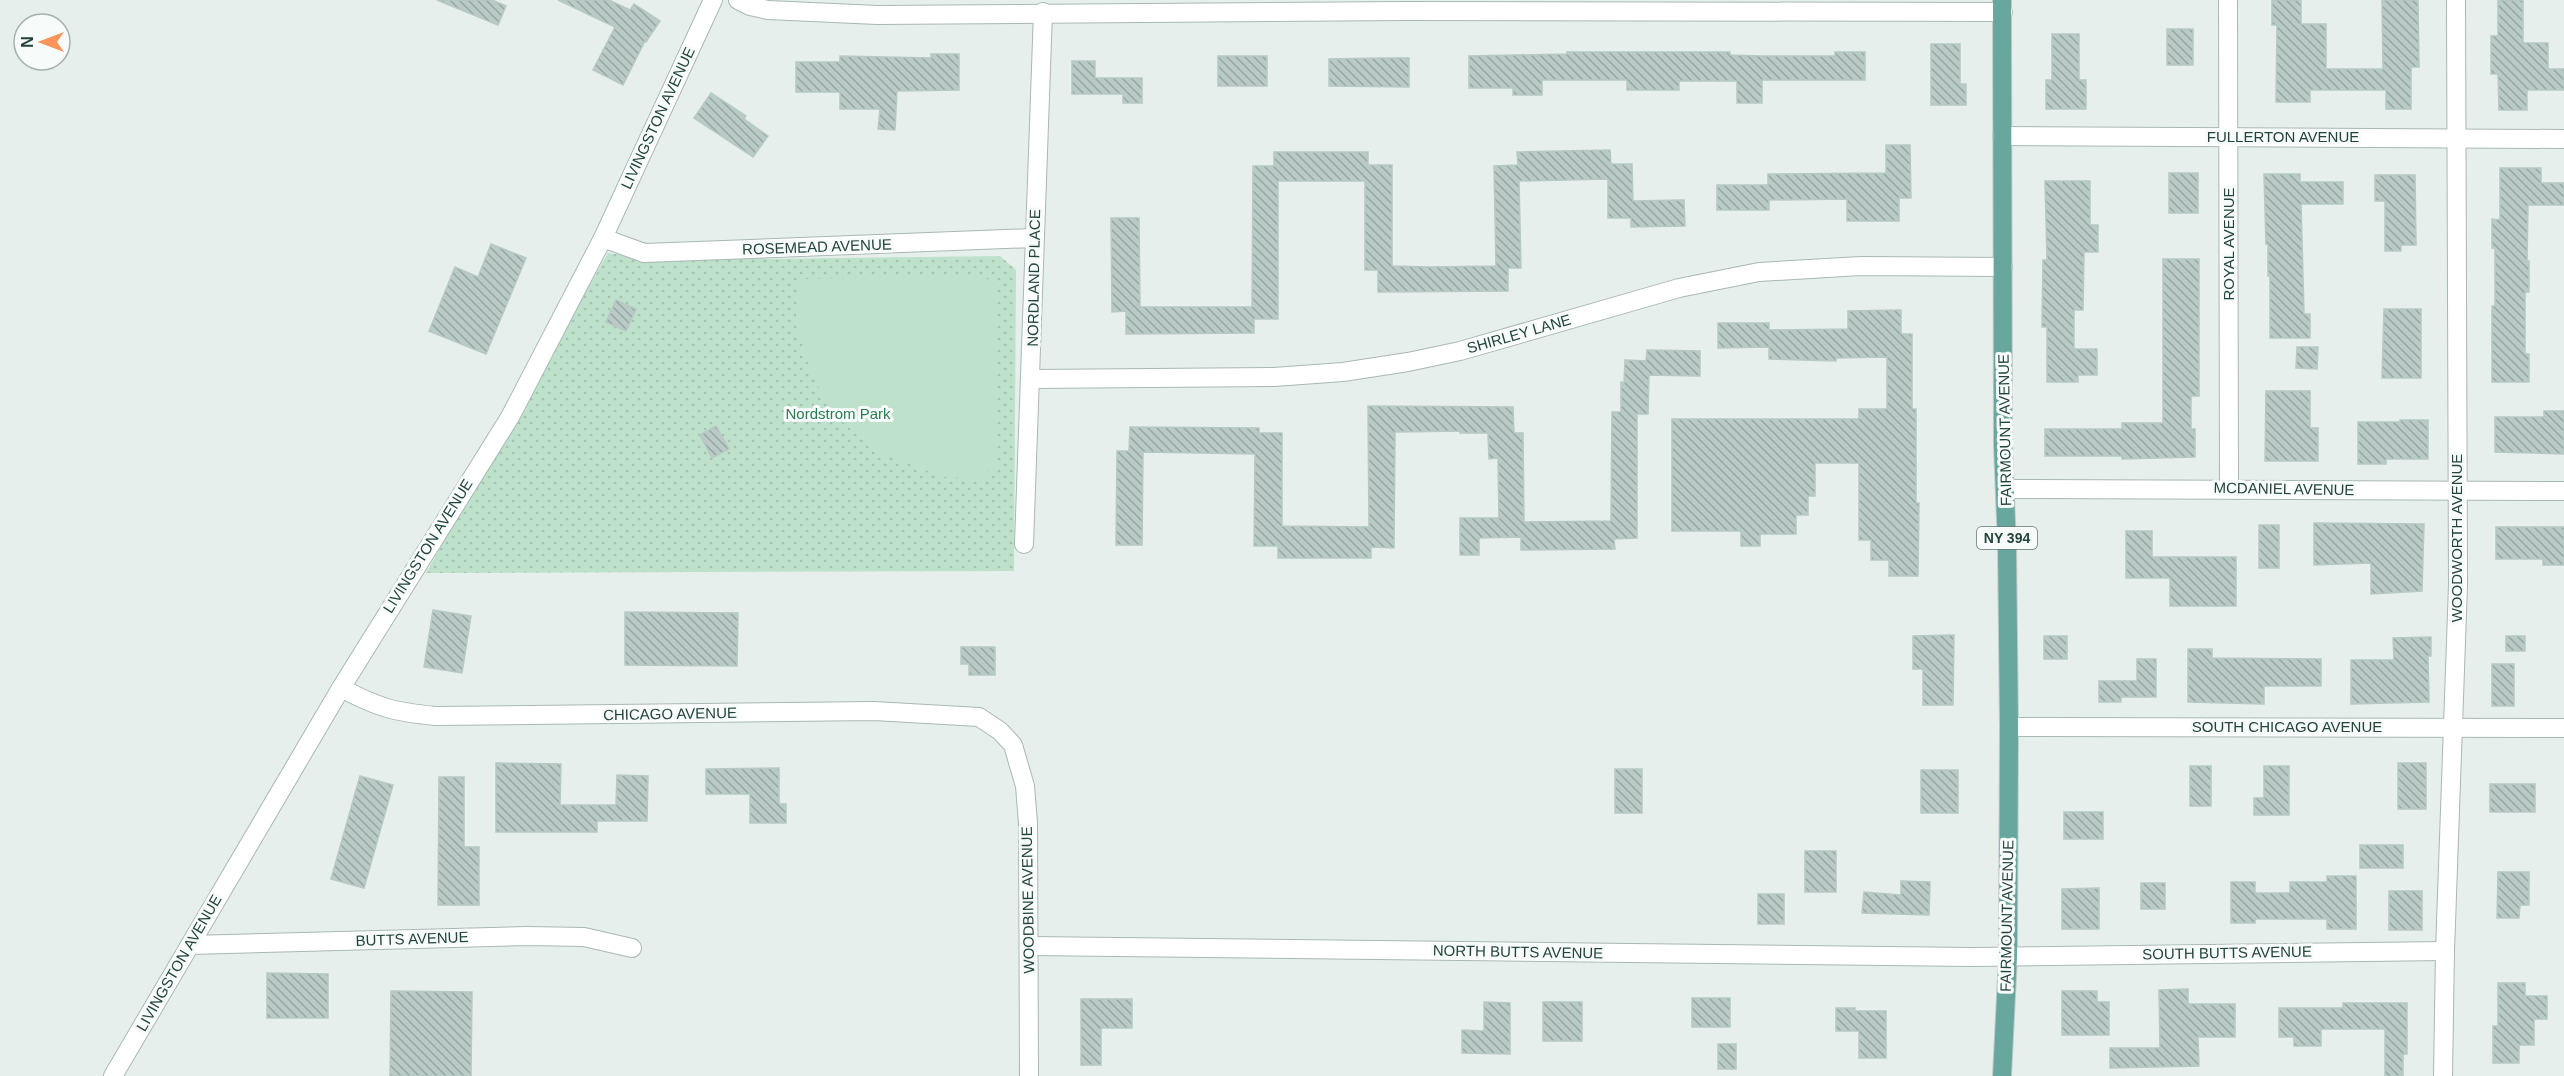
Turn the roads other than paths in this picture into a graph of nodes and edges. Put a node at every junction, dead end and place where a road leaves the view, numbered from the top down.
1 (713, 0) edge
2 (738, 0) edge
3 (2228, 0) edge
4 (2456, 0) edge
5 (2002, 6) edge
6 (1043, 12) junction
7 (2002, 136) junction
8 (2229, 137) junction
9 (2456, 139) junction
10 (2564, 139) edge
11 (603, 238) junction
12 (1034, 238) junction
13 (2003, 267) junction
14 (1032, 379) junction
15 (2005, 489) junction
16 (2229, 489) junction
17 (2457, 490) junction
18 (2564, 491) edge
19 (1024, 544) dead end
20 (341, 688) junction
21 (2009, 727) junction
22 (2454, 727) junction
23 (2564, 728) edge
24 (1000, 731) joint
25 (190, 945) junction
26 (1029, 945) junction
27 (632, 948) dead end
28 (2445, 951) junction
29 (2008, 956) junction
30 (113, 1076) edge
31 (1029, 1076) edge
32 (2002, 1076) edge
33 (2444, 1076) edge

1 - 11 street, LIVINGSTON AVENUE
2 - 6 street
3 - 8 street, ROYAL AVENUE
4 - 9 street, WOODWORTH AVENUE
5 - 6 street
5 - 7 main road, FAIRMOUNT AVENUE / NY 394
6 - 12 street, NORDLAND PLACE
7 - 8 street, FULLERTON AVENUE
7 - 13 main road, FAIRMOUNT AVENUE / NY 394
8 - 9 street, FULLERTON AVENUE
8 - 16 street, ROYAL AVENUE
9 - 10 street, FULLERTON AVENUE
9 - 17 street, WOODWORTH AVENUE
11 - 12 street, ROSEMEAD AVENUE
11 - 20 street, LIVINGSTON AVENUE
12 - 14 street, NORDLAND PLACE
13 - 14 street, SHIRLEY LANE
13 - 15 main road, FAIRMOUNT AVENUE / NY 394
14 - 19 street, NORDLAND PLACE
15 - 16 street, MCDANIEL AVENUE
15 - 21 main road, FAIRMOUNT AVENUE / NY 394
16 - 17 street, MCDANIEL AVENUE
17 - 18 street, MCDANIEL AVENUE
17 - 22 street, WOODWORTH AVENUE
20 - 24 street, CHICAGO AVENUE
20 - 25 street, LIVINGSTON AVENUE
21 - 22 street, SOUTH CHICAGO AVENUE
21 - 29 main road, FAIRMOUNT AVENUE / NY 394
22 - 23 street, SOUTH CHICAGO AVENUE
22 - 28 street, WOODWORTH AVENUE
24 - 26 street, WOODBINE AVENUE
25 - 27 street, BUTTS AVENUE
25 - 30 street, LIVINGSTON AVENUE
26 - 29 street, NORTH BUTTS AVENUE
26 - 31 street, WOODBINE AVENUE
28 - 29 street, SOUTH BUTTS AVENUE
28 - 33 street, WOODWORTH AVENUE
29 - 32 main road, FAIRMOUNT AVENUE / NY 394

